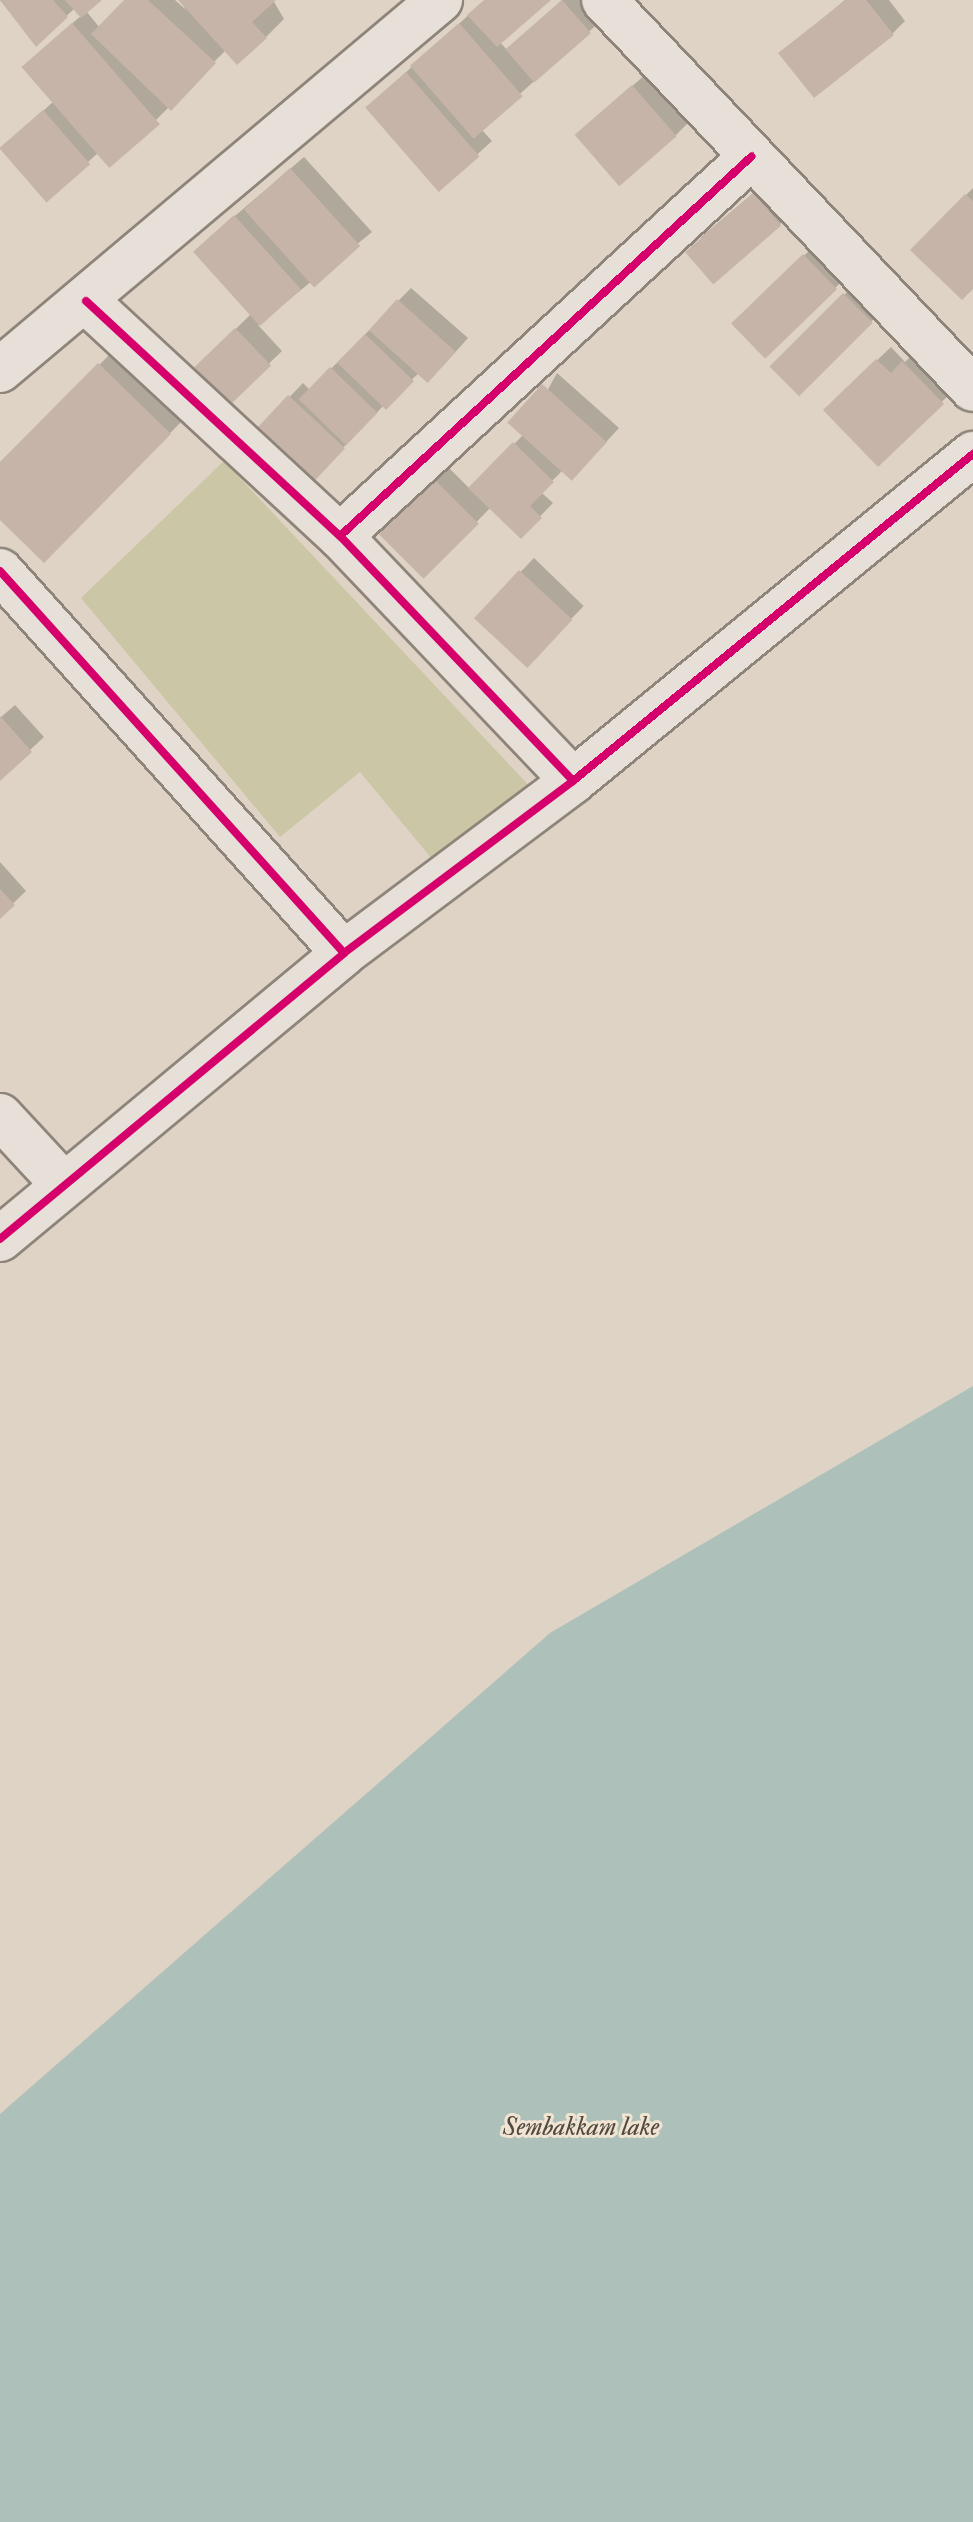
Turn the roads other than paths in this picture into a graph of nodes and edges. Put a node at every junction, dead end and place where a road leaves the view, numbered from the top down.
1 (440, 0) edge
2 (604, 0) edge
3 (752, 156) junction
4 (86, 301) junction
5 (0, 370) edge
6 (973, 389) edge
7 (973, 454) edge
8 (340, 536) junction
9 (0, 571) edge
10 (573, 781) junction
11 (344, 953) junction
12 (0, 1116) edge
13 (64, 1185) junction
14 (0, 1239) edge

1 - 4 street
2 - 3 street
3 - 6 street
3 - 8 street
4 - 5 street
4 - 8 street
7 - 10 street
8 - 10 street
9 - 11 street
10 - 11 street
11 - 13 street
12 - 13 street
13 - 14 street

